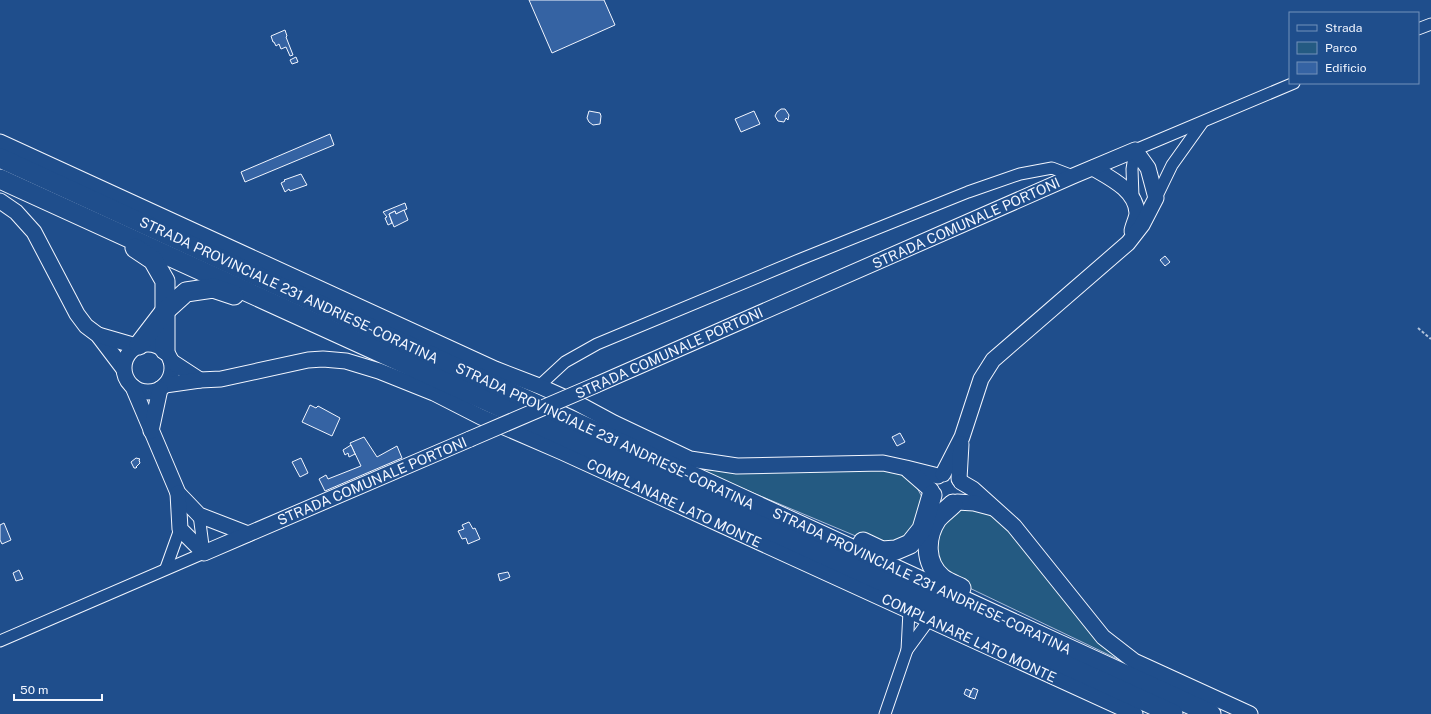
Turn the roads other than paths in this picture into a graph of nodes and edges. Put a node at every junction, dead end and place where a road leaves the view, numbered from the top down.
1 (1431, 24) edge
2 (1419, 29) edge
3 (1292, 84) edge
4 (1202, 122) junction
5 (0, 142) edge
6 (1135, 150) junction
7 (0, 158) edge
8 (1093, 168) junction
9 (1073, 176) junction
10 (0, 179) edge
11 (29, 192) junction
12 (1133, 197) junction
13 (1156, 198) junction
14 (0, 201) edge
15 (1128, 243) junction
16 (165, 311) junction
17 (338, 333) junction
18 (98, 335) junction
19 (137, 346) junction
20 (168, 356) junction
21 (123, 368) junction
22 (200, 380) junction
23 (539, 386) junction
24 (133, 387) junction
25 (163, 387) junction
26 (151, 431) junction
27 (962, 437) junction
28 (906, 468) junction
29 (940, 475) junction
30 (960, 481) junction
31 (178, 493) junction
32 (932, 493) junction
33 (955, 503) junction
34 (995, 509) junction
35 (771, 512) junction
36 (199, 515) junction
37 (180, 529) junction
38 (248, 534) junction
39 (204, 553) junction
40 (166, 568) junction
41 (909, 611) junction
42 (929, 620) junction
43 (1036, 634) junction
44 (0, 641) edge
45 (907, 650) junction
46 (885, 714) edge
47 (1135, 714) edge
48 (1173, 714) edge
49 (1211, 714) edge
50 (1250, 714) edge

1 - 2 street
3 - 4 street, STRADA COMUNALE PORTONI
4 - 6 street, STRADA COMUNALE PORTONI
4 - 13 street
5 - 23 street
6 - 8 street, STRADA COMUNALE PORTONI
6 - 12 street
6 - 13 street
7 - 35 highway, STRADA PROVINCIALE 231 ANDRIESE-CORATINA
8 - 9 street, STRADA COMUNALE PORTONI
8 - 12 street
9 - 23 street
9 - 38 street, STRADA COMUNALE PORTONI, bridge
10 - 11 highway, STRADA PROVINCIALE 231 ANDRIESE-CORATINA
11 - 16 highway
11 - 17 highway, STRADA PROVINCIALE 231 ANDRIESE-CORATINA
12 - 15 street
13 - 15 street
14 - 18 street
15 - 27 street
16 - 17 highway
16 - 19 highway
16 - 20 highway
17 - 48 highway, STRADA PROVINCIALE 231 ANDRIESE-CORATINA
18 - 19 street
18 - 21 street
19 - 20 street
19 - 21 street
20 - 22 street
20 - 25 street
21 - 24 street
22 - 25 street, COMPLANARE LATO MONTE
22 - 41 street, COMPLANARE LATO MONTE
23 - 28 street
24 - 25 street
24 - 26 street
25 - 26 street
26 - 31 street
27 - 29 street
27 - 30 street
28 - 29 street
28 - 32 street
29 - 30 street
29 - 32 street
30 - 33 street
30 - 34 street
31 - 36 street
31 - 37 street
32 - 33 street
32 - 35 highway
33 - 34 street
33 - 43 highway
34 - 50 street
35 - 43 highway, STRADA PROVINCIALE 231 ANDRIESE-CORATINA
36 - 38 street
36 - 39 street
37 - 39 street
37 - 40 street
38 - 39 street, STRADA COMUNALE PORTONI
39 - 40 street, STRADA COMUNALE PORTONI
40 - 44 street, STRADA COMUNALE PORTONI
41 - 42 street, COMPLANARE LATO MONTE
41 - 45 street
42 - 45 street
42 - 47 street, COMPLANARE LATO MONTE
43 - 49 highway, STRADA PROVINCIALE 231 ANDRIESE-CORATINA
45 - 46 street

